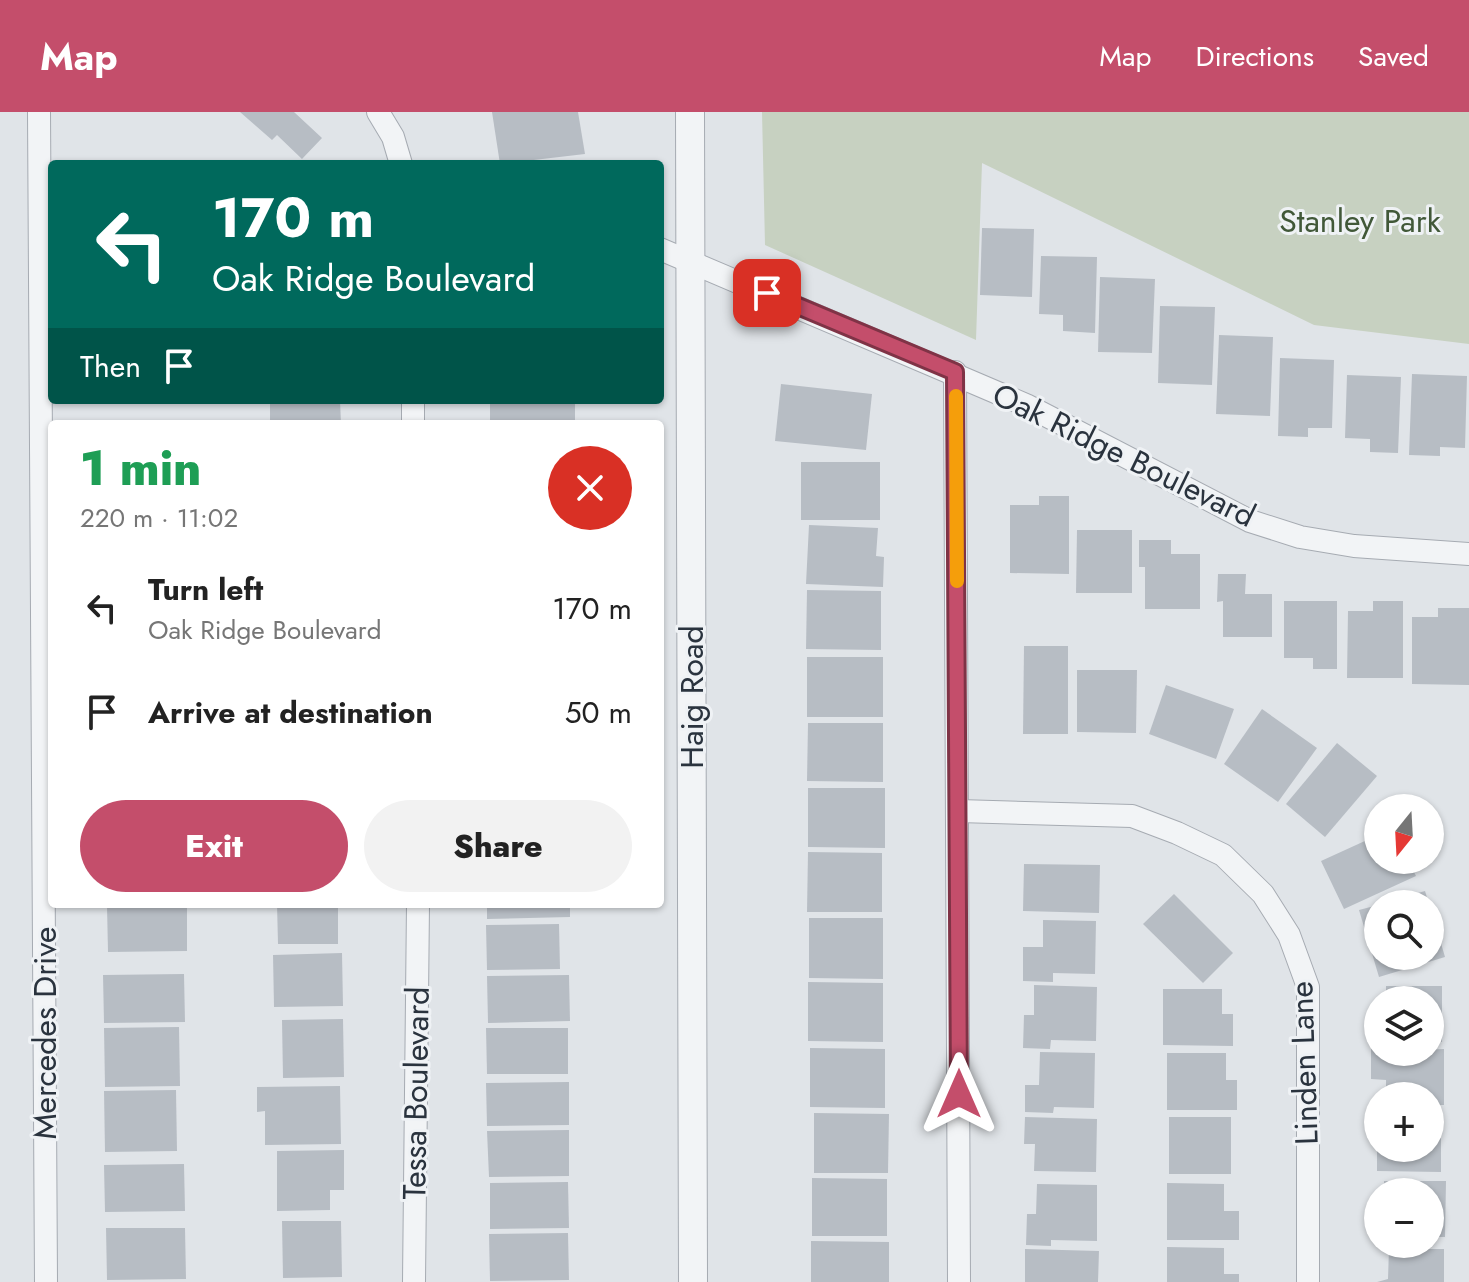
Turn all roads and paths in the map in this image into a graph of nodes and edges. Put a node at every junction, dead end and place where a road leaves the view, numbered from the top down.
1 (39, 112) edge
2 (378, 112) edge
3 (690, 112) edge
4 (400, 160) edge
5 (664, 251) edge
6 (690, 262) junction
7 (955, 372) junction
8 (1469, 554) edge
9 (959, 811) junction
10 (418, 908) edge
11 (46, 1282) edge
12 (414, 1282) edge
13 (693, 1282) edge
14 (959, 1282) edge
15 (1308, 1282) edge

1 - 11 street, Mercedes Drive
2 - 4 street
3 - 6 street, Haig Road
5 - 6 street, Oak Ridge Boulevard
6 - 7 street, Oak Ridge Boulevard
6 - 13 street, Haig Road
7 - 8 street, Oak Ridge Boulevard
7 - 9 street
9 - 14 street
9 - 15 street, Linden Lane
10 - 12 street, Tessa Boulevard

